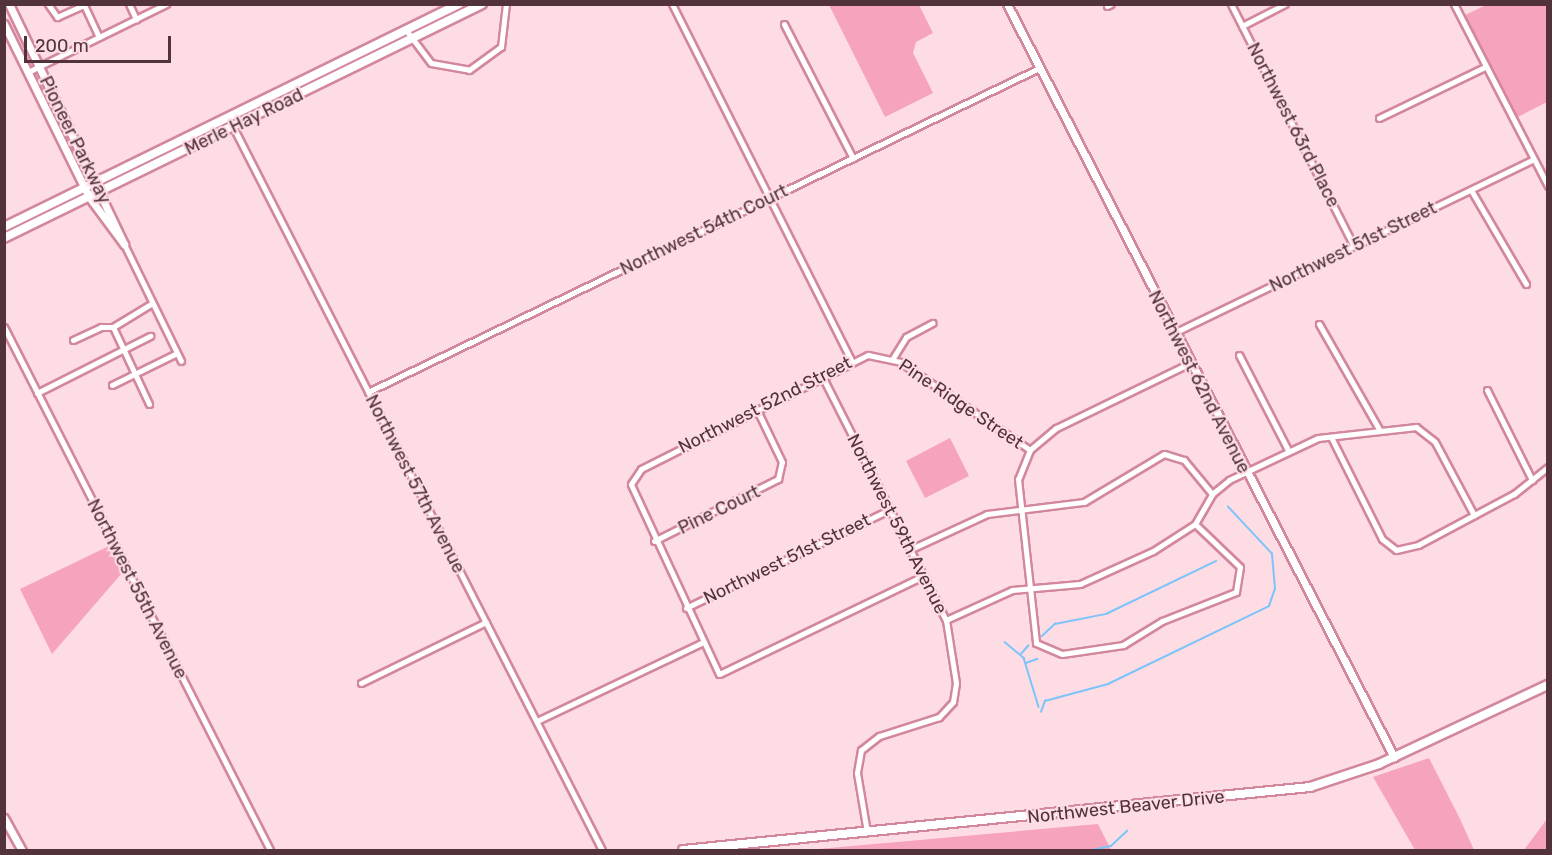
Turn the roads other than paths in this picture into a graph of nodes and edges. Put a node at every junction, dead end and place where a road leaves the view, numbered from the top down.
1 (9, 4) edge
2 (48, 4) edge
3 (129, 4) edge
4 (166, 4) edge
5 (459, 4) edge
6 (482, 4) edge
7 (506, 4) edge
8 (672, 4) edge
9 (1007, 4) edge
10 (1231, 4) edge
11 (1285, 4) edge
12 (1454, 4) edge
13 (136, 19) junction
14 (4, 24) edge
15 (784, 24) dead end
16 (1242, 26) junction
17 (406, 30) junction
18 (99, 37) junction
19 (411, 40) junction
20 (39, 66) junction
21 (1485, 67) junction
22 (1039, 68) junction
23 (28, 72) junction
24 (228, 117) junction
25 (1379, 118) dead end
26 (233, 128) junction
27 (853, 158) junction
28 (1532, 160) junction
29 (95, 182) junction
30 (1548, 186) edge
31 (85, 187) junction
32 (1471, 190) junction
33 (100, 192) junction
34 (89, 197) junction
35 (770, 198) junction
36 (4, 227) edge
37 (4, 238) edge
38 (124, 244) junction
39 (1354, 246) junction
40 (1526, 284) dead end
41 (151, 304) junction
42 (932, 323) dead end
43 (1319, 324) dead end
44 (4, 327) edge
45 (113, 327) junction
46 (1174, 333) junction
47 (150, 336) dead end
48 (73, 340) dead end
49 (123, 349) junction
50 (177, 353) junction
51 (1239, 355) dead end
52 (893, 358) junction
53 (851, 360) junction
54 (181, 361) dead end
55 (1188, 364) junction
56 (134, 374) junction
57 (822, 376) junction
58 (112, 384) dead end
59 (1487, 390) dead end
60 (368, 392) junction
61 (37, 393) junction
62 (149, 404) dead end
63 (756, 408) junction
64 (1379, 429) junction
65 (1331, 437) junction
66 (1030, 450) junction
67 (1288, 450) junction
68 (1548, 467) edge
69 (1245, 470) junction
70 (1532, 480) junction
71 (1212, 494) junction
72 (889, 510) junction
73 (1020, 511) junction
74 (1473, 515) junction
75 (1195, 524) junction
76 (654, 541) junction
77 (909, 550) junction
78 (923, 576) junction
79 (1027, 586) junction
80 (686, 608) junction
81 (946, 620) junction
82 (486, 622) junction
83 (703, 642) junction
84 (361, 683) dead end
85 (1548, 685) edge
86 (537, 721) junction
87 (1394, 758) junction
88 (4, 818) edge
89 (867, 832) junction
90 (22, 850) edge
91 (270, 850) edge
92 (602, 850) edge
93 (683, 850) edge

1 - 20 street, Pioneer Parkway
2 - 18 street
3 - 13 street
4 - 13 street
5 - 17 main road, Merle Hay Road
6 - 19 main road, Merle Hay Road
7 - 19 street
8 - 35 street
9 - 22 street, Northwest 62nd Avenue
10 - 16 street, Northwest 63rd Place
11 - 16 street
12 - 21 street
13 - 18 street
14 - 23 street, Pioneer Parkway
15 - 27 street
16 - 39 street, Northwest 63rd Place
17 - 19 street
17 - 24 main road, Merle Hay Road
18 - 20 street
19 - 26 main road, Merle Hay Road
20 - 23 street
20 - 29 street, Pioneer Parkway
21 - 25 street
21 - 28 street
22 - 27 street, Northwest 54th Court
22 - 46 street, Northwest 62nd Avenue
23 - 31 street, Pioneer Parkway
24 - 26 street, Northwest 57th Avenue
24 - 29 main road, Merle Hay Road
26 - 33 main road, Merle Hay Road
26 - 60 street, Northwest 57th Avenue
27 - 35 street, Northwest 54th Court
28 - 30 street
28 - 32 street, Northwest 51st Street
29 - 31 main road, Merle Hay Road
29 - 33 street, Pioneer Parkway
31 - 34 street, Pioneer Parkway
31 - 36 main road, Merle Hay Road
32 - 39 street, Northwest 51st Street
32 - 40 street
33 - 34 main road, Merle Hay Road
33 - 38 street, Pioneer Parkway
34 - 37 main road, Merle Hay Road
34 - 38 street, Pioneer Parkway
35 - 53 street
35 - 60 street, Northwest 54th Court
38 - 41 street, Pioneer Parkway
39 - 46 street, Northwest 51st Street
41 - 45 street
41 - 50 street, Pioneer Parkway
42 - 52 street
43 - 64 street
44 - 61 street, Northwest 55th Avenue
45 - 48 street
45 - 49 street
46 - 55 street, Northwest 62nd Avenue
47 - 49 street
49 - 56 street
49 - 61 street
50 - 54 street, Pioneer Parkway
50 - 56 street
51 - 67 street
52 - 53 street, Northwest 52nd Street
52 - 66 street, Pine Ridge Street
53 - 57 street, Northwest 52nd Street
55 - 66 street
55 - 69 street, Northwest 62nd Avenue
56 - 58 street
56 - 62 street
57 - 63 street, Northwest 52nd Street
57 - 72 street, Northwest 59th Avenue
59 - 70 street
60 - 82 street, Northwest 57th Avenue
61 - 91 street, Northwest 55th Avenue
63 - 76 street, Northwest 52nd Street
63 - 76 street, Pine Court
64 - 65 street
64 - 74 street
65 - 67 street
65 - 74 street
66 - 73 street
67 - 69 street
68 - 70 street
69 - 71 street
69 - 87 street, Northwest 62nd Avenue
70 - 74 street
71 - 73 street
71 - 75 street
72 - 77 street, Northwest 59th Avenue
72 - 80 street, Northwest 51st Street
73 - 77 street
73 - 79 street
75 - 79 street
75 - 79 street
76 - 80 street
77 - 78 street, Northwest 59th Avenue
78 - 81 street, Northwest 59th Avenue
78 - 83 street
79 - 81 street
80 - 83 street
81 - 89 street, Northwest 59th Avenue
82 - 84 street
82 - 86 street, Northwest 57th Avenue
83 - 86 street
85 - 87 main road, Northwest Beaver Drive
86 - 92 street, Northwest 57th Avenue
87 - 89 main road, Northwest Beaver Drive
88 - 90 street
89 - 93 main road, Northwest Beaver Drive

